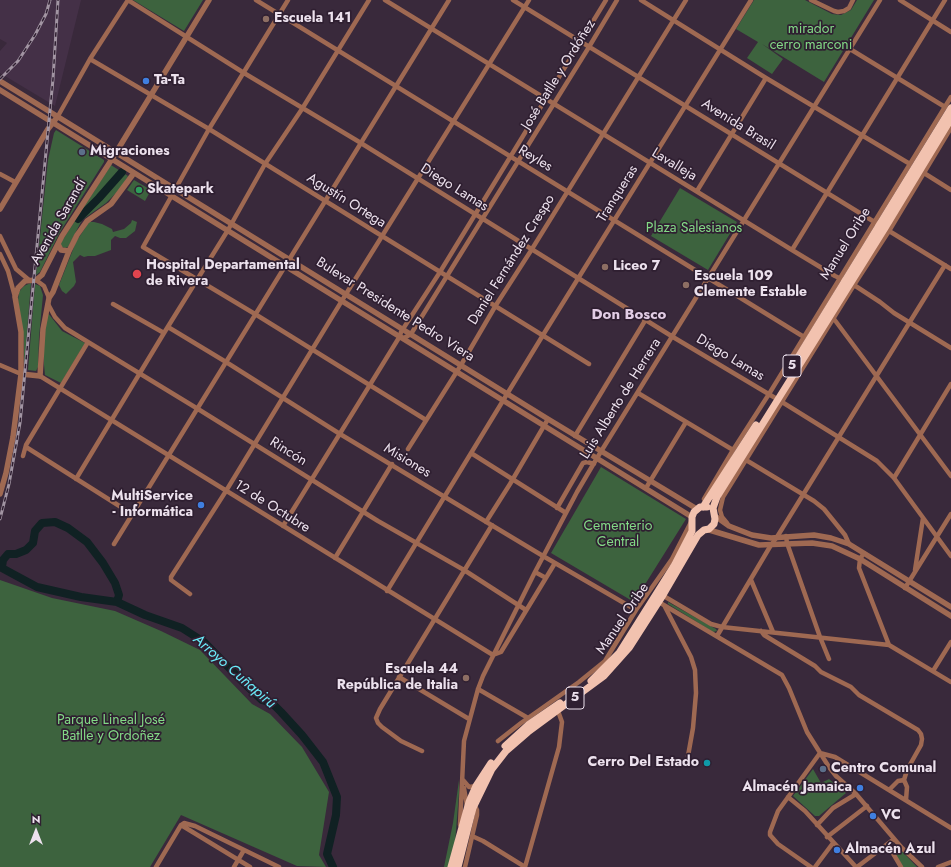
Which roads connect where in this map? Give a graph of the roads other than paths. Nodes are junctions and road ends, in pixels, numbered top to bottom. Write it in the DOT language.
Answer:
graph roads {
  1 [pos="128,0"];
  2 [pos="209,0"];
  3 [pos="256,0"];
  4 [pos="288,0"];
  5 [pos="369,0"];
  6 [pos="385,0"];
  7 [pos="448,0"];
  8 [pos="513,0"];
  9 [pos="529,0"];
  10 [pos="606,0"];
  11 [pos="617,0"];
  12 [pos="641,0"];
  13 [pos="686,0"];
  14 [pos="750,0"];
  15 [pos="811,0"];
  16 [pos="853,0"];
  17 [pos="880,0"];
  18 [pos="900,0"];
  19 [pos="945,0"];
  20 [pos="524,7"];
  21 [pos="279,14"];
  22 [pos="932,20"];
  23 [pos="673,21"];
  24 [pos="431,28"];
  25 [pos="951,32"];
  26 [pos="186,38"];
  27 [pos="581,42"];
  28 [pos="589,47"];
  29 [pos="720,49"];
  30 [pos="850,49"];
  31 [pos="338,51"];
  32 [pos="90,59"];
  33 [pos="489,64"];
  34 [pos="244,73"];
  35 [pos="638,77"];
  36 [pos="766,78"];
  37 [pos="896,78"];
  38 [pos="0,82"];
  39 [pos="396,86"];
  40 [pos="0,90"];
  41 [pos="151,95"];
  42 [pos="951,97"];
  43 [pos="545,99"];
  44 [pos="553,104"];
  45 [pos="685,105"];
  46 [pos="814,107"];
  47 [pos="948,107"];
  48 [pos="302,109"];
  49 [pos="58,116"];
  50 [pos="951,119"];
  51 [pos="452,121"];
  52 [pos="53,123"];
  53 [pos="951,128"];
  54 [pos="209,129"];
  55 [pos="731,134"];
  56 [pos="603,135"];
  57 [pos="862,135"];
  58 [pos="361,143"];
  59 [pos="116,152"];
  60 [pos="510,157"];
  61 [pos="112,159"];
  62 [pos="518,162"];
  63 [pos="650,163"];
  64 [pos="779,163"];
  65 [pos="266,164"];
  66 [pos="910,164"];
  67 [pos="134,173"];
  68 [pos="924,173"];
  69 [pos="0,174"];
  70 [pos="418,178"];
  71 [pos="15,182"];
  72 [pos="176,188"];
  73 [pos="951,190"];
  74 [pos="697,191"];
  75 [pos="568,192"];
  76 [pos="826,192"];
  77 [pos="173,196"];
  78 [pos="325,200"];
  79 [pos="0,209"];
  80 [pos="475,214"];
  81 [pos="483,219"];
  82 [pos="614,220"];
  83 [pos="744,221"];
  84 [pos="232,224"];
  85 [pos="882,226"];
  86 [pos="228,230"];
  87 [pos="0,236"];
  88 [pos="382,236"];
  89 [pos="58,244"];
  90 [pos="532,249"];
  91 [pos="792,250"];
  92 [pos="69,251"];
  93 [pos="0,254"];
  94 [pos="289,259"];
  95 [pos="285,265"];
  96 [pos="945,265"];
  97 [pos="15,267"];
  98 [pos="951,269"];
  99 [pos="8,271"];
  100 [pos="440,272"];
  101 [pos="447,276"];
  102 [pos="579,278"];
  103 [pos="709,278"];
  104 [pos="198,279"];
  105 [pos="29,280"];
  106 [pos="36,280"];
  107 [pos="847,282"];
  108 [pos="346,294"];
  109 [pos="15,296"];
  110 [pos="49,301"];
  111 [pos="342,301"];
  112 [pos="113,304"];
  113 [pos="496,305"];
  114 [pos="255,314"];
  115 [pos="646,319"];
  116 [pos="834,319"];
  117 [pos="910,323"];
  118 [pos="168,327"];
  119 [pos="403,329"];
  120 [pos="164,333"];
  121 [pos="411,334"];
  122 [pos="543,335"];
  123 [pos="400,336"];
  124 [pos="804,336"];
  125 [pos="673,337"];
  126 [pos="88,342"];
  127 [pos="951,348"];
  128 [pos="312,350"];
  129 [pos="226,362"];
  130 [pos="589,364"];
  131 [pos="0,365"];
  132 [pos="461,365"];
  133 [pos="457,372"];
  134 [pos="21,374"];
  135 [pos="139,374"];
  136 [pos="40,376"];
  137 [pos="877,376"];
  138 [pos="951,384"];
  139 [pos="369,386"];
  140 [pos="60,389"];
  141 [pos="508,393"];
  142 [pos="638,393"];
  143 [pos="282,397"];
  144 [pos="775,398"];
  145 [pos="504,400"];
  146 [pos="198,409"];
  147 [pos="548,419"];
  148 [pos="426,420"];
  149 [pos="111,421"];
  150 [pos="686,422"];
  151 [pos="545,426"];
  152 [pos="340,434"];
  153 [pos="920,435"];
  154 [pos="575,436"];
  155 [pos="838,437"];
  156 [pos="254,444"];
  157 [pos="26,447"];
  158 [pos="408,449"];
  159 [pos="733,450"];
  160 [pos="602,451"];
  161 [pos="471,453"];
  162 [pos="23,456"];
  163 [pos="169,456"];
  164 [pos="597,458"];
  165 [pos="746,460"];
  166 [pos="392,464"];
  167 [pos="594,464"];
  168 [pos="951,476"];
  169 [pos="894,478"];
  170 [pos="76,479"];
  171 [pos="312,479"];
  172 [pos="512,480"];
  173 [pos="650,480"];
  174 [pos="646,488"];
  175 [pos="226,491"];
  176 [pos="0,494"];
  177 [pos="803,494"];
  178 [pos="445,496"];
  179 [pos="685,502"];
  180 [pos="700,507"];
  181 [pos="557,508"];
  182 [pos="679,509"];
  183 [pos="363,512"];
  184 [pos="566,513"];
  185 [pos="132,514"];
  186 [pos="714,514"];
  187 [pos="951,514"];
  188 [pos="923,518"];
  189 [pos="692,520"];
  190 [pos="486,522"];
  191 [pos="492,525"];
  192 [pos="283,526"];
  193 [pos="729,526"];
  194 [pos="705,530"];
  195 [pos="786,536"];
  196 [pos="777,537"];
  197 [pos="937,537"];
  198 [pos="416,543"];
  199 [pos="787,543"];
  200 [pos="114,544"];
  201 [pos="849,544"];
  202 [pos="771,545"];
  203 [pos="864,553"];
  204 [pos="543,556"];
  205 [pos="951,556"];
  206 [pos="335,558"];
  207 [pos="860,560"];
  208 [pos="555,563"];
  209 [pos="464,570"];
  210 [pos="535,572"];
  211 [pos="915,572"];
  212 [pos="546,578"];
  213 [pos="750,580"];
  214 [pos="910,581"];
  215 [pos="905,588"];
  216 [pos="526,590"];
  217 [pos="387,591"];
  218 [pos="190,594"];
  219 [pos="536,595"];
  220 [pos="660,599"];
  221 [pos="518,606"];
  222 [pos="951,607"];
  223 [pos="526,610"];
  224 [pos="636,610"];
  225 [pos="951,616"];
  226 [pos="435,619"];
  227 [pos="722,627"];
  228 [pos="761,631"];
  229 [pos="773,632"];
  230 [pos="717,636"];
  231 [pos="820,637"];
  232 [pos="951,642"];
  233 [pos="889,645"];
  234 [pos="493,655"];
  235 [pos="829,659"];
  236 [pos="609,663"];
  237 [pos="598,667"];
  238 [pos="933,671"];
  239 [pos="399,677"];
  240 [pos="951,682"];
  241 [pos="478,689"];
  242 [pos="558,711"];
  243 [pos="528,718"];
  244 [pos="469,719"];
  245 [pos="498,741"];
  246 [pos="422,751"];
  247 [pos="820,753"];
  248 [pos="688,756"];
  249 [pos="463,780"];
  250 [pos="904,780"];
  251 [pos="476,786"];
  252 [pos="889,790"];
  253 [pos="856,794"];
  254 [pos="788,797"];
  255 [pos="906,800"];
  256 [pos="474,804"];
  257 [pos="867,806"];
  258 [pos="467,809"];
  259 [pos="469,821"];
  260 [pos="181,825"];
  261 [pos="817,825"];
  262 [pos="951,828"];
  263 [pos="460,833"];
  264 [pos="472,836"];
  265 [pos="827,837"];
  266 [pos="894,839"];
  267 [pos="833,843"];
  268 [pos="888,845"];
  269 [pos="244,850"];
  270 [pos="238,859"];
  271 [pos="951,862"];
  272 [pos="156,867"];
  273 [pos="234,867"];
  274 [pos="250,867"];
  275 [pos="279,867"];
  276 [pos="451,867"];
  277 [pos="458,867"];
  278 [pos="465,867"];
  279 [pos="525,867"];
  280 [pos="811,867"];
  281 [pos="816,867"];
  282 [pos="856,867"];
  283 [pos="901,867"];
  284 [pos="922,867"];
  285 [pos="938,867"];
  1 -- 26 [label="street, Diego Lamas"];
  1 -- 32 [label="street"];
  2 -- 26 [label="street, Avenida Sarandí"];
  3 -- 21 [label="street, Reyles"];
  4 -- 21 [label="street"];
  5 -- 31 [label="street"];
  6 -- 24 [label="street, Lavalleja"];
  7 -- 24 [label="street"];
  8 -- 20 [label="street, Avenida Brasil"];
  9 -- 20 [label="street"];
  10 -- 27 [label="street, José Batlle y Ordóñez"];
  11 -- 28 [label="street, José Batlle y Ordóñez"];
  12 -- 23 [label="street"];
  13 -- 23 [label="street, Daniel Fernández Crespo"];
  14 -- 29 [label="street, Tranqueras"];
  15 -- 16 [label="street"];
  17 -- 30 [label="street, Luis Alberto de Herrera"];
  18 -- 22 [label="street"];
  19 -- 22 [label="street"];
  20 -- 27 [label="street, Avenida Brasil"];
  20 -- 33 [label="street"];
  21 -- 31 [label="street, Reyles"];
  21 -- 34 [label="street"];
  22 -- 25 [label="street"];
  22 -- 37 [label="street"];
  23 -- 29 [label="street"];
  23 -- 35 [label="street, Daniel Fernández Crespo"];
  24 -- 33 [label="street, Lavalleja"];
  24 -- 39 [label="street"];
  26 -- 34 [label="street, Diego Lamas"];
  26 -- 41 [label="street, Avenida Sarandí"];
  27 -- 28 [label="street, Avenida Brasil"];
  27 -- 43 [label="street, José Batlle y Ordóñez"];
  28 -- 35 [label="street, Avenida Brasil"];
  28 -- 44 [label="street, José Batlle y Ordóñez"];
  29 -- 36 [label="street"];
  29 -- 45 [label="street, Tranqueras"];
  30 -- 37 [label="street"];
  30 -- 46 [label="street, Luis Alberto de Herrera"];
  31 -- 39 [label="street, Reyles"];
  31 -- 48 [label="street"];
  32 -- 41 [label="street, Agustín Ortega"];
  32 -- 49 [label="street"];
  33 -- 43 [label="street, Lavalleja"];
  33 -- 51 [label="street"];
  34 -- 48 [label="street, Diego Lamas"];
  34 -- 54 [label="street"];
  35 -- 45 [label="street, Avenida Brasil"];
  35 -- 56 [label="street, Daniel Fernández Crespo"];
  36 -- 46 [label="street"];
  36 -- 55 [label="street"];
  37 -- 47 [label="street"];
  37 -- 57 [label="street"];
  38 -- 49 [label="street, Bulevar Presidente Pedro Viera"];
  39 -- 51 [label="street, Reyles"];
  39 -- 58 [label="street"];
  40 -- 52 [label="street, Bulevar Presidente Pedro Viera"];
  41 -- 54 [label="street, Agustín Ortega"];
  41 -- 59 [label="street, Avenida Sarandí"];
  42 -- 47 [label="street, Manuel Oribe"];
  43 -- 44 [label="street, Lavalleja"];
  43 -- 60 [label="street, José Batlle y Ordóñez"];
  44 -- 56 [label="street, Lavalleja"];
  44 -- 62 [label="street, José Batlle y Ordóñez"];
  45 -- 55 [label="street, Avenida Brasil"];
  45 -- 63 [label="street, Tranqueras"];
  46 -- 57 [label="street"];
  46 -- 64 [label="street, Luis Alberto de Herrera"];
  47 -- 66 [label="street, Manuel Oribe"];
  47 -- 85 [label="highway, Manuel Oribe / 5"];
  48 -- 58 [label="street, Diego Lamas"];
  48 -- 65 [label="street"];
  49 -- 52 [label="street"];
  49 -- 59 [label="street, Bulevar Presidente Pedro Viera"];
  50 -- 85 [label="highway, Manuel Oribe / 5"];
  51 -- 60 [label="street, Reyles"];
  51 -- 70 [label="street"];
  52 -- 61 [label="street, Bulevar Presidente Pedro Viera"];
  52 -- 71 [label="street"];
  53 -- 68 [label="street"];
  54 -- 65 [label="street, Agustín Ortega"];
  54 -- 72 [label="street"];
  55 -- 64 [label="street, Avenida Brasil"];
  55 -- 74 [label="street"];
  56 -- 63 [label="street, Lavalleja"];
  56 -- 75 [label="street, Daniel Fernández Crespo"];
  57 -- 66 [label="street"];
  57 -- 76 [label="street"];
  58 -- 70 [label="street, Diego Lamas"];
  58 -- 78 [label="street"];
  59 -- 61 [label="street, Avenida Sarandí"];
  59 -- 72 [label="street, Bulevar Presidente Pedro Viera"];
  60 -- 62 [label="street, Reyles"];
  60 -- 80 [label="street, José Batlle y Ordóñez"];
  61 -- 67 [label="street, Bulevar Presidente Pedro Viera"];
  61 -- 89 [label="street, Avenida Sarandí"];
  62 -- 75 [label="street, Reyles"];
  62 -- 81 [label="street, José Batlle y Ordóñez"];
  63 -- 74 [label="street, Lavalleja"];
  63 -- 82 [label="street, Tranqueras"];
  64 -- 76 [label="street, Avenida Brasil"];
  64 -- 83 [label="street, Luis Alberto de Herrera"];
  65 -- 78 [label="street, Agustín Ortega"];
  65 -- 84 [label="street"];
  66 -- 85 [label="street, Manuel Oribe"];
  67 -- 77 [label="street, Bulevar Presidente Pedro Viera"];
  67 -- 92 [label="street"];
  68 -- 73 [label="street"];
  68 -- 85 [label="street"];
  69 -- 71 [label="street"];
  70 -- 80 [label="street, Diego Lamas"];
  70 -- 88 [label="street"];
  71 -- 79 [label="street"];
  72 -- 77 [label="street"];
  72 -- 84 [label="street, Bulevar Presidente Pedro Viera"];
  74 -- 83 [label="street, Lavalleja"];
  75 -- 82 [label="street, Reyles"];
  75 -- 90 [label="street, Daniel Fernández Crespo"];
  76 -- 85 [label="street, Avenida Brasil"];
  76 -- 91 [label="street"];
  77 -- 86 [label="street, Bulevar Presidente Pedro Viera"];
  77 -- 104 [label="street"];
  78 -- 88 [label="street, Agustín Ortega"];
  78 -- 94 [label="street"];
  80 -- 81 [label="street, Diego Lamas"];
  80 -- 100 [label="street, José Batlle y Ordóñez"];
  81 -- 90 [label="street, Diego Lamas"];
  81 -- 101 [label="street, José Batlle y Ordóñez"];
  82 -- 102 [label="street, Tranqueras"];
  82 -- 103 [label="street, Reyles"];
  83 -- 91 [label="street, Lavalleja"];
  83 -- 103 [label="street, Luis Alberto de Herrera"];
  84 -- 86 [label="street"];
  84 -- 94 [label="street, Bulevar Presidente Pedro Viera"];
  85 -- 96 [label="street, Avenida Brasil"];
  85 -- 107 [label="street"];
  85 -- 107 [label="street, Manuel Oribe"];
  85 -- 107 [label="highway, Manuel Oribe / 5"];
  86 -- 95 [label="street, Bulevar Presidente Pedro Viera"];
  86 -- 104 [label="street"];
  87 -- 97 [label="street"];
  88 -- 100 [label="street, Agustín Ortega"];
  88 -- 108 [label="street"];
  89 -- 92 [label="street"];
  89 -- 106 [label="street, Avenida Sarandí"];
  90 -- 102 [label="street, Diego Lamas"];
  90 -- 113 [label="street, Daniel Fernández Crespo"];
  91 -- 107 [label="street, Lavalleja"];
  92 -- 110 [label="street"];
  93 -- 99 [label="street"];
  94 -- 95 [label="street"];
  94 -- 108 [label="street, Bulevar Presidente Pedro Viera"];
  95 -- 111 [label="street, Bulevar Presidente Pedro Viera"];
  95 -- 114 [label="street"];
  96 -- 98 [label="street, Avenida Brasil"];
  96 -- 117 [label="street"];
  97 -- 99 [label="street"];
  97 -- 105 [label="street"];
  99 -- 109 [label="street"];
  100 -- 101 [label="street, Agustín Ortega"];
  100 -- 119 [label="street, José Batlle y Ordóñez"];
  101 -- 113 [label="street, Agustín Ortega"];
  101 -- 121 [label="street, José Batlle y Ordóñez"];
  102 -- 115 [label="street, Diego Lamas"];
  102 -- 122 [label="street, Tranqueras"];
  103 -- 124 [label="street, Reyles"];
  103 -- 125 [label="street, Luis Alberto de Herrera"];
  104 -- 114 [label="street"];
  104 -- 118 [label="street"];
  105 -- 106 [label="street, Avenida Sarandí"];
  105 -- 109 [label="street, Avenida Sarandí"];
  106 -- 110 [label="street, Rincón"];
  107 -- 116 [label="street"];
  107 -- 117 [label="street, Lavalleja"];
  107 -- 124 [label="street, Manuel Oribe"];
  107 -- 144 [label="highway, Manuel Oribe / 5"];
  108 -- 111 [label="street"];
  108 -- 119 [label="street, Bulevar Presidente Pedro Viera"];
  109 -- 134 [label="street"];
  110 -- 126 [label="street, Rincón"];
  110 -- 136 [label="street"];
  111 -- 123 [label="street, Bulevar Presidente Pedro Viera"];
  111 -- 128 [label="street"];
  112 -- 120 [label="street"];
  113 -- 122 [label="street, Agustín Ortega"];
  113 -- 132 [label="street, Daniel Fernández Crespo"];
  114 -- 128 [label="street"];
  114 -- 129 [label="street"];
  115 -- 125 [label="street, Diego Lamas"];
  115 -- 154 [label="street"];
  116 -- 137 [label="street"];
  116 -- 144 [label="street"];
  117 -- 127 [label="street, Lavalleja"];
  117 -- 137 [label="street"];
  118 -- 120 [label="street"];
  118 -- 129 [label="street, Misiones"];
  119 -- 121 [label="street, Bulevar Presidente Pedro Viera"];
  119 -- 123 [label="street, José Batlle y Ordóñez"];
  120 -- 135 [label="street"];
  121 -- 123 [label="street"];
  121 -- 132 [label="street, Bulevar Presidente Pedro Viera"];
  122 -- 130 [label="street, Agustín Ortega"];
  122 -- 141 [label="street, Tranqueras"];
  123 -- 133 [label="street, Bulevar Presidente Pedro Viera"];
  123 -- 139 [label="street, José Batlle y Ordóñez"];
  124 -- 144 [label="street, Manuel Oribe"];
  125 -- 142 [label="street, Luis Alberto de Herrera"];
  125 -- 144 [label="street, Diego Lamas"];
  126 -- 135 [label="street, Rincón"];
  126 -- 140 [label="street"];
  128 -- 139 [label="street"];
  128 -- 143 [label="street"];
  129 -- 143 [label="street, Misiones"];
  129 -- 146 [label="street"];
  131 -- 134 [label="street"];
  132 -- 133 [label="street, Daniel Fernández Crespo"];
  132 -- 141 [label="street, Bulevar Presidente Pedro Viera"];
  133 -- 145 [label="street, Bulevar Presidente Pedro Viera"];
  133 -- 148 [label="street, Daniel Fernández Crespo"];
  134 -- 136 [label="street"];
  134 -- 176 [label="street"];
  135 -- 146 [label="street, Rincón"];
  135 -- 149 [label="street"];
  136 -- 140 [label="street, 12 de Octubre"];
  137 -- 153 [label="street"];
  137 -- 155 [label="street"];
  138 -- 153 [label="street"];
  139 -- 148 [label="street"];
  139 -- 152 [label="street, José Batlle y Ordóñez"];
  140 -- 149 [label="street, 12 de Octubre"];
  140 -- 157 [label="street"];
  141 -- 145 [label="street, Tranqueras"];
  141 -- 147 [label="street, Bulevar Presidente Pedro Viera"];
  142 -- 150 [label="street"];
  142 -- 160 [label="street, Luis Alberto de Herrera"];
  143 -- 152 [label="street, Misiones"];
  143 -- 156 [label="street"];
  144 -- 155 [label="street, Diego Lamas"];
  144 -- 159 [label="street, Manuel Oribe"];
  144 -- 165 [label="street"];
  144 -- 180 [label="highway, Manuel Oribe / 5"];
  144 -- 186 [label="highway, Manuel Oribe / 5"];
  145 -- 151 [label="street, Bulevar Presidente Pedro Viera"];
  145 -- 161 [label="street, Tranqueras"];
  146 -- 156 [label="street, Rincón"];
  146 -- 163 [label="street"];
  147 -- 151 [label="street"];
  147 -- 154 [label="street, Bulevar Presidente Pedro Viera"];
  148 -- 158 [label="street, Daniel Fernández Crespo"];
  149 -- 163 [label="street, 12 de Octubre"];
  149 -- 170 [label="street"];
  150 -- 159 [label="street"];
  150 -- 173 [label="street"];
  151 -- 164 [label="street, Bulevar Presidente Pedro Viera"];
  151 -- 172 [label="street"];
  152 -- 166 [label="street, Misiones"];
  152 -- 171 [label="street, José Batlle y Ordóñez"];
  153 -- 168 [label="street"];
  153 -- 169 [label="street"];
  154 -- 160 [label="street, Bulevar Presidente Pedro Viera"];
  155 -- 169 [label="street, Diego Lamas"];
  155 -- 177 [label="street"];
  156 -- 171 [label="street, Rincón"];
  156 -- 175 [label="street"];
  157 -- 162 [label="street"];
  157 -- 170 [label="street"];
  159 -- 180 [label="street, Manuel Oribe"];
  160 -- 164 [label="street, Luis Alberto de Herrera"];
  160 -- 173 [label="street, Bulevar Presidente Pedro Viera"];
  161 -- 172 [label="street"];
  161 -- 178 [label="street, Tranqueras"];
  163 -- 175 [label="street, 12 de Octubre"];
  163 -- 185 [label="street"];
  164 -- 167 [label="street, Luis Alberto de Herrera"];
  164 -- 174 [label="street, Bulevar Presidente Pedro Viera"];
  165 -- 177 [label="street"];
  165 -- 193 [label="street"];
  166 -- 178 [label="street, Misiones"];
  166 -- 183 [label="street"];
  167 -- 181 [label="street"];
  167 -- 184 [label="street, Luis Alberto de Herrera"];
  169 -- 188 [label="street, Diego Lamas"];
  170 -- 185 [label="street"];
  171 -- 183 [label="street, Rincón"];
  171 -- 192 [label="street, José Batlle y Ordóñez"];
  172 -- 181 [label="street"];
  172 -- 190 [label="street"];
  173 -- 174 [label="street"];
  173 -- 179 [label="street, Bulevar Presidente Pedro Viera"];
  174 -- 182 [label="street, Bulevar Presidente Pedro Viera"];
  175 -- 192 [label="street, 12 de Octubre"];
  175 -- 218 [label="street"];
  177 -- 196 [label="street"];
  177 -- 201 [label="street"];
  178 -- 190 [label="street, Misiones"];
  178 -- 198 [label="street, Tranqueras"];
  179 -- 180 [label="street, Bulevar Presidente Pedro Viera"];
  179 -- 182 [label="street"];
  180 -- 186 [label="highway"];
  180 -- 189 [label="highway, Manuel Oribe"];
  181 -- 184 [label="street"];
  182 -- 189 [label="street, Bulevar Presidente Pedro Viera"];
  183 -- 198 [label="street, Rincón"];
  183 -- 206 [label="street"];
  184 -- 204 [label="street, Luis Alberto de Herrera"];
  185 -- 200 [label="street"];
  186 -- 193 [label="street"];
  186 -- 194 [label="highway, Manuel Oribe"];
  187 -- 197 [label="street"];
  188 -- 197 [label="street, Diego Lamas"];
  188 -- 211 [label="street"];
  189 -- 194 [label="highway"];
  189 -- 220 [label="highway, Manuel Oribe / 5"];
  189 -- 224 [label="street, Manuel Oribe"];
  190 -- 191 [label="street, Misiones"];
  191 -- 204 [label="street, Misiones"];
  191 -- 209 [label="street"];
  192 -- 206 [label="street, 12 de Octubre"];
  193 -- 196 [label="street"];
  194 -- 202 [label="street"];
  194 -- 220 [label="highway, Manuel Oribe / 5"];
  195 -- 196 [label="street"];
  195 -- 199 [label="street"];
  195 -- 201 [label="street"];
  196 -- 202 [label="street"];
  197 -- 205 [label="street, Diego Lamas"];
  197 -- 211 [label="street"];
  198 -- 209 [label="street, Rincón"];
  198 -- 217 [label="street, Tranqueras"];
  199 -- 202 [label="street"];
  199 -- 207 [label="street"];
  199 -- 231 [label="street"];
  201 -- 203 [label="street"];
  202 -- 213 [label="street"];
  203 -- 207 [label="street"];
  203 -- 214 [label="street"];
  204 -- 208 [label="street, Misiones"];
  204 -- 210 [label="street, Luis Alberto de Herrera"];
  206 -- 217 [label="street, 12 de Octubre"];
  207 -- 215 [label="street"];
  207 -- 233 [label="street"];
  208 -- 212 [label="street"];
  208 -- 224 [label="street, Misiones"];
  209 -- 221 [label="street, Rincón"];
  209 -- 226 [label="street"];
  210 -- 212 [label="street"];
  210 -- 216 [label="street, Luis Alberto de Herrera"];
  211 -- 214 [label="street"];
  212 -- 219 [label="street"];
  213 -- 227 [label="street"];
  213 -- 229 [label="street"];
  214 -- 215 [label="street"];
  214 -- 222 [label="street"];
  215 -- 225 [label="street"];
  216 -- 219 [label="street"];
  216 -- 221 [label="street, Luis Alberto de Herrera"];
  217 -- 226 [label="street, 12 de Octubre"];
  219 -- 223 [label="street"];
  220 -- 227 [label="street"];
  220 -- 230 [label="street"];
  220 -- 236 [label="highway, Manuel Oribe / 5"];
  220 -- 242 [label="highway, Manuel Oribe / 5"];
  220 -- 248 [label="street"];
  221 -- 223 [label="street, Rincón"];
  221 -- 234 [label="street, Luis Alberto de Herrera"];
  223 -- 234 [label="street"];
  224 -- 237 [label="street, Manuel Oribe"];
  226 -- 234 [label="street, 12 de Octubre"];
  226 -- 239 [label="street"];
  227 -- 228 [label="street"];
  227 -- 230 [label="street"];
  228 -- 229 [label="street"];
  228 -- 250 [label="street"];
  229 -- 231 [label="street"];
  230 -- 247 [label="street"];
  231 -- 233 [label="street"];
  231 -- 235 [label="street"];
  232 -- 238 [label="street"];
  233 -- 238 [label="street"];
  234 -- 241 [label="street, Luis Alberto de Herrera"];
  236 -- 237 [label="street"];
  236 -- 251 [label="highway, Manuel Oribe / 5"];
  237 -- 243 [label="street, Manuel Oribe"];
  238 -- 240 [label="street"];
  239 -- 244 [label="street"];
  239 -- 246 [label="street"];
  241 -- 243 [label="street"];
  241 -- 244 [label="street, Luis Alberto de Herrera"];
  242 -- 256 [label="highway, Manuel Oribe / 5"];
  242 -- 279 [label="street"];
  243 -- 245 [label="street, Manuel Oribe"];
  244 -- 249 [label="street, Luis Alberto de Herrera"];
  247 -- 252 [label="street"];
  247 -- 253 [label="street"];
  247 -- 254 [label="street"];
  249 -- 251 [label="street"];
  249 -- 258 [label="street"];
  249 -- 263 [label="street, Luis Alberto de Herrera"];
  250 -- 252 [label="street"];
  250 -- 255 [label="street"];
  251 -- 258 [label="highway, Manuel Oribe / 5"];
  252 -- 255 [label="street"];
  253 -- 257 [label="street"];
  253 -- 261 [label="street"];
  254 -- 261 [label="street"];
  254 -- 280 [label="street"];
  255 -- 262 [label="street"];
  256 -- 259 [label="highway, Manuel Oribe / 5"];
  256 -- 264 [label="street"];
  257 -- 265 [label="street"];
  257 -- 266 [label="street"];
  258 -- 259 [label="street"];
  258 -- 263 [label="highway, Manuel Oribe / 5"];
  259 -- 277 [label="highway, Manuel Oribe / 5"];
  260 -- 269 [label="street"];
  260 -- 270 [label="street"];
  260 -- 272 [label="street"];
  261 -- 265 [label="street"];
  263 -- 276 [label="highway, Manuel Oribe / 5"];
  264 -- 278 [label="street"];
  264 -- 279 [label="street"];
  265 -- 267 [label="street"];
  266 -- 268 [label="street"];
  266 -- 284 [label="street"];
  267 -- 281 [label="street"];
  267 -- 282 [label="street"];
  268 -- 282 [label="street"];
  268 -- 283 [label="street"];
  269 -- 270 [label="street"];
  269 -- 275 [label="street"];
  270 -- 273 [label="street"];
  270 -- 274 [label="street"];
  271 -- 285 [label="street"];
}
